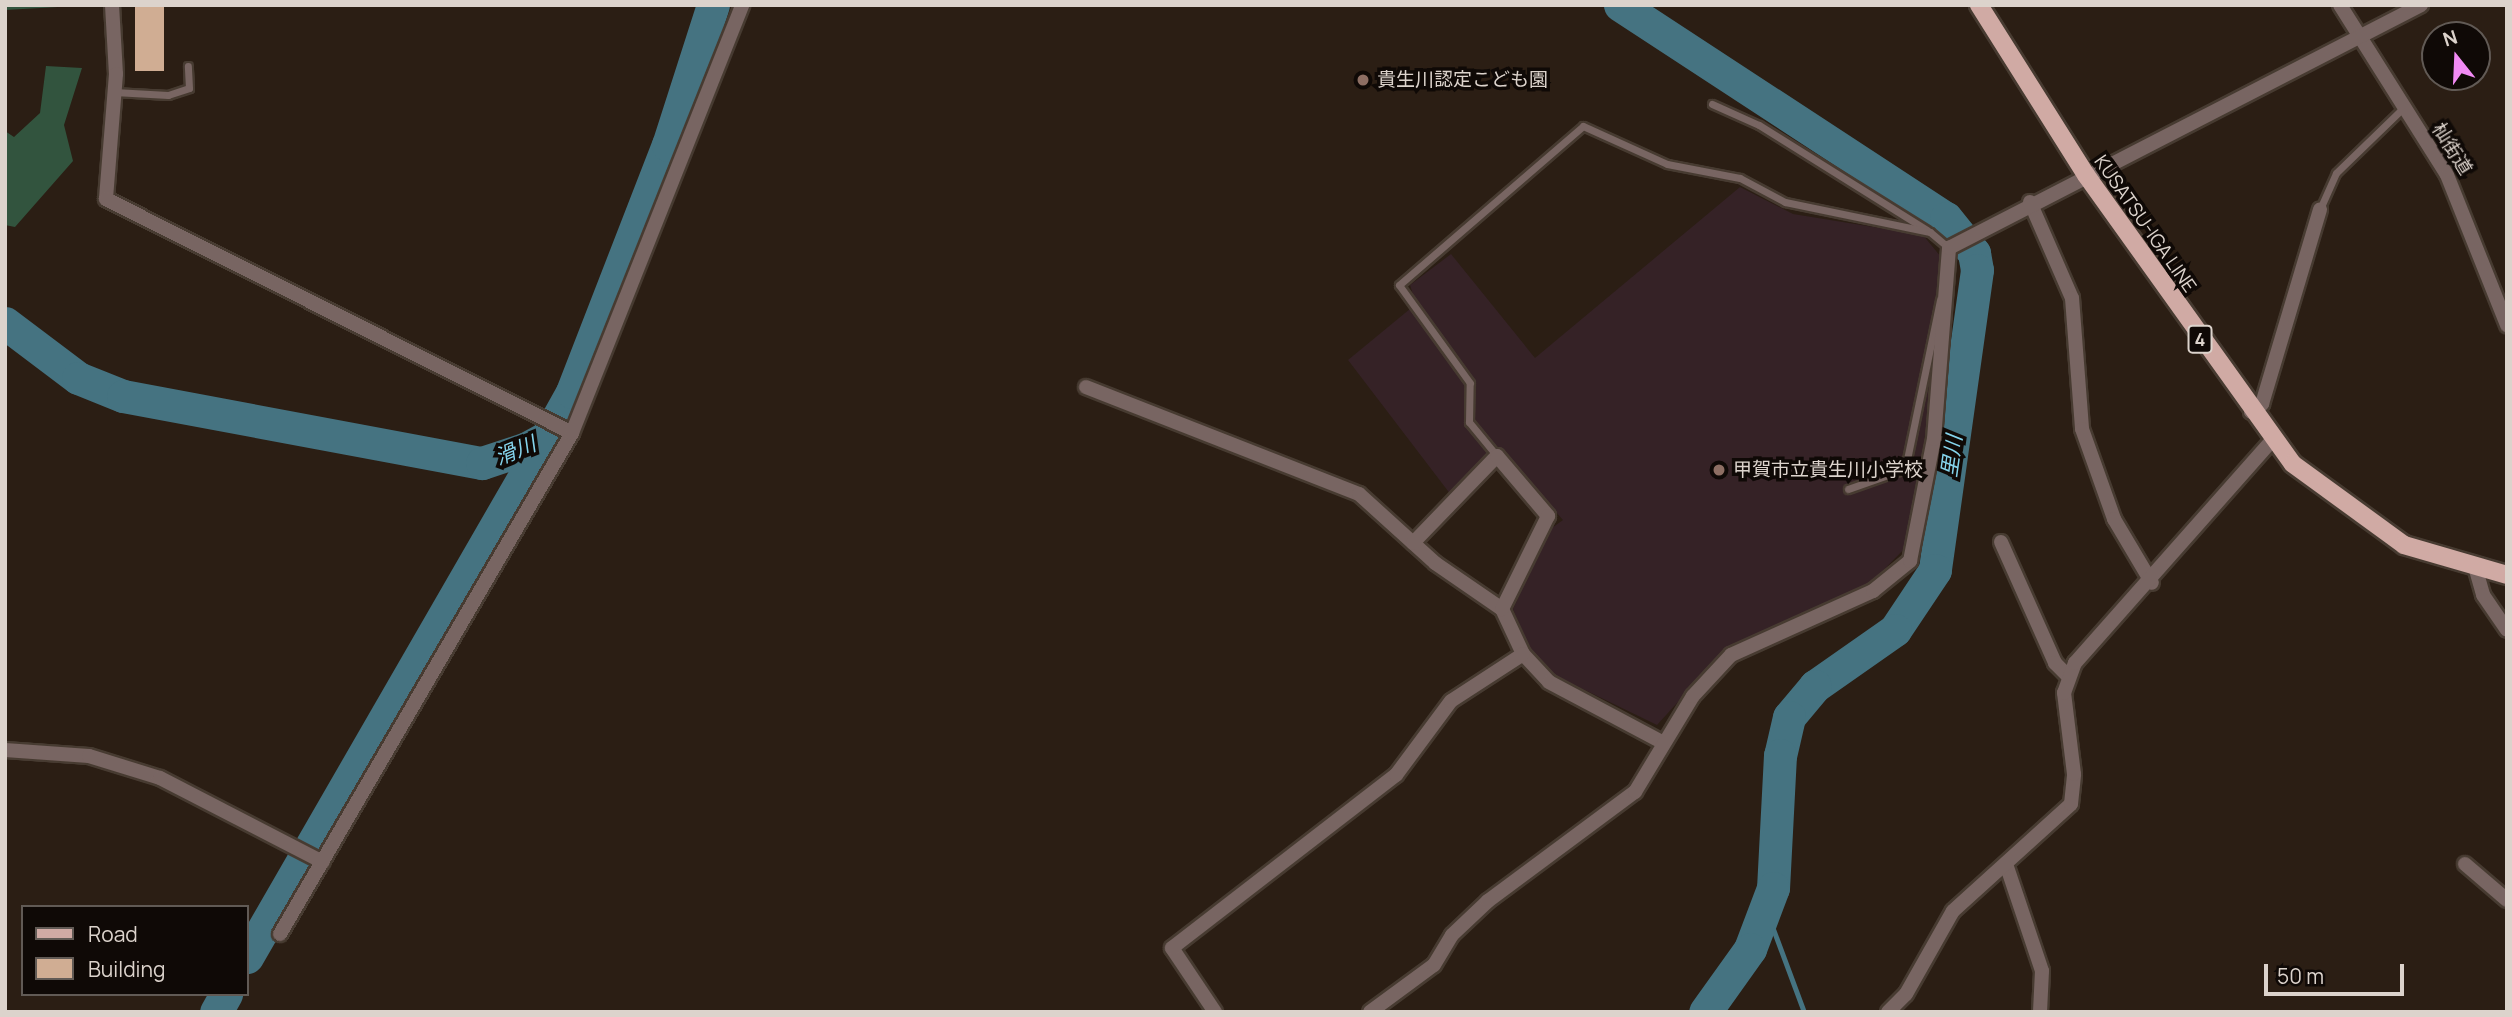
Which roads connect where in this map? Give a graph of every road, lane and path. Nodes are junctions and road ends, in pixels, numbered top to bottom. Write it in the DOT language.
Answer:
graph roads {
  1 [pos="112,5"];
  2 [pos="742,5"];
  3 [pos="1979,5"];
  4 [pos="2340,5"];
  5 [pos="2421,5"];
  6 [pos="2357,33"];
  7 [pos="188,66"];
  8 [pos="113,92"];
  9 [pos="1712,104"];
  10 [pos="2403,108"];
  11 [pos="2085,175"];
  12 [pos="2030,202"];
  13 [pos="2319,209"];
  14 [pos="1930,232"];
  15 [pos="1951,246"];
  16 [pos="1950,273"];
  17 [pos="2507,325"];
  18 [pos="1086,387"];
  19 [pos="2251,412"];
  20 [pos="566,429"];
  21 [pos="2272,440"];
  22 [pos="1497,456"];
  23 [pos="1848,489"];
  24 [pos="2001,542"];
  25 [pos="1413,543"];
  26 [pos="2476,570"];
  27 [pos="2507,575"];
  28 [pos="2152,583"];
  29 [pos="1502,609"];
  30 [pos="2507,630"];
  31 [pos="1523,654"];
  32 [pos="2068,676"];
  33 [pos="1662,742"];
  34 [pos="5,750"];
  35 [pos="323,862"];
  36 [pos="2006,864"];
  37 [pos="2465,864"];
  38 [pos="2507,900"];
  39 [pos="280,934"];
  40 [pos="1215,1012"];
  41 [pos="1370,1012"];
  42 [pos="1888,1012"];
  43 [pos="2040,1012"];
  1 -- 8 [label="street"];
  2 -- 20 [label="street"];
  3 -- 11 [label="main road, KUSATSU-IGA LINE / 4"];
  4 -- 6 [label="street, 杣街道"];
  5 -- 6 [label="street"];
  6 -- 10 [label="street, 杣街道"];
  6 -- 11 [label="street"];
  7 -- 8 [label="lane"];
  8 -- 20 [label="street"];
  9 -- 14 [label="lane"];
  10 -- 13 [label="lane"];
  10 -- 17 [label="street, 杣街道"];
  11 -- 12 [label="street"];
  11 -- 19 [label="main road, KUSATSU-IGA LINE / 4"];
  12 -- 15 [label="street"];
  12 -- 28 [label="street"];
  13 -- 19 [label="street"];
  14 -- 15 [label="lane"];
  14 -- 22 [label="lane"];
  15 -- 16 [label="street"];
  16 -- 23 [label="lane"];
  16 -- 33 [label="street"];
  18 -- 25 [label="street"];
  19 -- 21 [label="main road, KUSATSU-IGA LINE / 4"];
  20 -- 35 [label="street"];
  21 -- 26 [label="main road, KUSATSU-IGA LINE / 4"];
  21 -- 28 [label="street"];
  22 -- 25 [label="street"];
  22 -- 29 [label="street"];
  24 -- 32 [label="street"];
  25 -- 29 [label="street"];
  26 -- 27 [label="main road, KUSATSU-IGA LINE / 4"];
  26 -- 30 [label="street"];
  28 -- 32 [label="street"];
  29 -- 31 [label="street"];
  31 -- 33 [label="street"];
  31 -- 40 [label="street"];
  32 -- 36 [label="street"];
  33 -- 41 [label="street"];
  34 -- 35 [label="street"];
  35 -- 39 [label="street"];
  36 -- 42 [label="street"];
  36 -- 43 [label="street"];
  37 -- 38 [label="street"];
}
